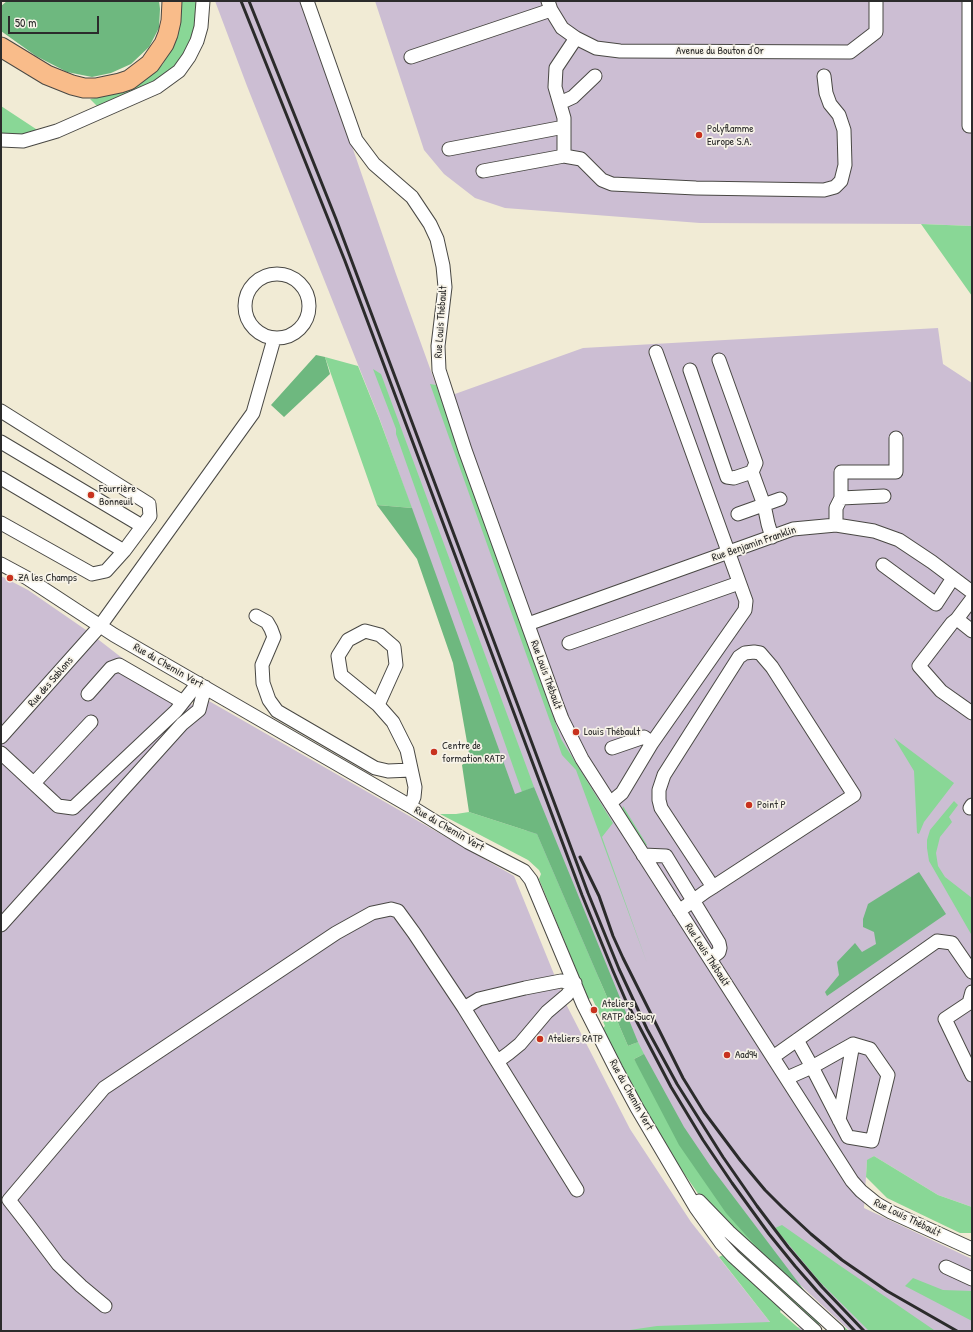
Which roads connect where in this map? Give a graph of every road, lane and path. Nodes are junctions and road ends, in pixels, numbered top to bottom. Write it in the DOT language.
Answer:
graph roads {
  1 [pos="172,1"];
  2 [pos="203,1"];
  3 [pos="307,1"];
  4 [pos="876,1"];
  5 [pos="969,1"];
  6 [pos="550,6"];
  7 [pos="576,38"];
  8 [pos="1,47"];
  9 [pos="412,57"];
  10 [pos="595,76"];
  11 [pos="824,76"];
  12 [pos="560,103"];
  13 [pos="972,126"];
  14 [pos="564,127"];
  15 [pos="1,140"];
  16 [pos="450,149"];
  17 [pos="564,156"];
  18 [pos="483,171"];
  19 [pos="274,339"];
  20 [pos="656,352"];
  21 [pos="719,360"];
  22 [pos="690,370"];
  23 [pos="1,411"];
  24 [pos="896,438"];
  25 [pos="1,442"];
  26 [pos="752,472"];
  27 [pos="1,478"];
  28 [pos="884,496"];
  29 [pos="841,498"];
  30 [pos="780,499"];
  31 [pos="764,505"];
  32 [pos="738,514"];
  33 [pos="1,522"];
  34 [pos="836,525"];
  35 [pos="142,526"];
  36 [pos="772,537"];
  37 [pos="124,551"];
  38 [pos="728,553"];
  39 [pos="1,564"];
  40 [pos="883,565"];
  41 [pos="953,578"];
  42 [pos="739,583"];
  43 [pos="972,592"];
  44 [pos="972,600"];
  45 [pos="256,616"];
  46 [pos="957,619"];
  47 [pos="528,624"];
  48 [pos="100,626"];
  49 [pos="972,631"];
  50 [pos="569,644"];
  51 [pos="202,685"];
  52 [pos="88,694"];
  53 [pos="183,702"];
  54 [pos="378,705"];
  55 [pos="972,713"];
  56 [pos="91,722"];
  57 [pos="1,737"];
  58 [pos="652,742"];
  59 [pos="612,748"];
  60 [pos="1,753"];
  61 [pos="411,770"];
  62 [pos="34,783"];
  63 [pos="610,803"];
  64 [pos="410,806"];
  65 [pos="643,855"];
  66 [pos="713,887"];
  67 [pos="693,901"];
  68 [pos="679,911"];
  69 [pos="1,925"];
  70 [pos="710,959"];
  71 [pos="972,972"];
  72 [pos="575,984"];
  73 [pos="971,1001"];
  74 [pos="464,1008"];
  75 [pos="797,1040"];
  76 [pos="853,1044"];
  77 [pos="773,1057"];
  78 [pos="498,1061"];
  79 [pos="812,1067"];
  80 [pos="972,1075"];
  81 [pos="786,1078"];
  82 [pos="840,1120"];
  83 [pos="664,1154"];
  84 [pos="577,1190"];
  85 [pos="5,1204"];
  86 [pos="972,1249"];
  87 [pos="946,1267"];
  88 [pos="972,1279"];
  89 [pos="105,1306"];
  90 [pos="815,1331"];
  91 [pos="838,1331"];
  1 -- 8 [label="highway"];
  2 -- 15 [label="street"];
  3 -- 47 [label="street, Rue Louis Thébault"];
  4 -- 7 [label="street, Avenue du Bouton d'Or"];
  5 -- 13 [label="street"];
  6 -- 7 [label="street, Avenue du Bouton d'Or"];
  6 -- 9 [label="street"];
  7 -- 12 [label="street"];
  10 -- 12 [label="street"];
  11 -- 17 [label="street"];
  12 -- 14 [label="street"];
  14 -- 16 [label="street"];
  14 -- 17 [label="street"];
  17 -- 18 [label="street"];
  19 -- 19 [label="street"];
  19 -- 48 [label="street, Rue des Sablons"];
  20 -- 38 [label="street"];
  21 -- 26 [label="street"];
  22 -- 26 [label="street"];
  23 -- 35 [label="street"];
  24 -- 29 [label="street"];
  25 -- 35 [label="street"];
  26 -- 31 [label="street"];
  27 -- 37 [label="street"];
  28 -- 29 [label="street"];
  29 -- 34 [label="street"];
  30 -- 31 [label="street"];
  31 -- 32 [label="street"];
  31 -- 36 [label="street"];
  33 -- 37 [label="street"];
  34 -- 36 [label="street, Rue Benjamin Franklin"];
  34 -- 41 [label="street, Rue Benjamin Franklin"];
  35 -- 37 [label="street"];
  36 -- 38 [label="street, Rue Benjamin Franklin"];
  38 -- 42 [label="street"];
  38 -- 47 [label="street, Rue Benjamin Franklin"];
  39 -- 48 [label="street, Rue du Chemin Vert"];
  40 -- 41 [label="street"];
  41 -- 43 [label="street, Rue Benjamin Franklin"];
  42 -- 50 [label="street"];
  42 -- 58 [label="street"];
  44 -- 46 [label="street"];
  45 -- 61 [label="street"];
  46 -- 49 [label="street"];
  46 -- 55 [label="street"];
  47 -- 63 [label="street, Rue Louis Thébault"];
  48 -- 51 [label="street, Rue du Chemin Vert"];
  48 -- 57 [label="street, Rue des Sablons"];
  51 -- 53 [label="street"];
  51 -- 64 [label="street, Rue du Chemin Vert"];
  51 -- 69 [label="street"];
  52 -- 53 [label="street"];
  53 -- 62 [label="street"];
  54 -- 54 [label="street"];
  54 -- 61 [label="street"];
  56 -- 62 [label="street"];
  58 -- 59 [label="street"];
  58 -- 63 [label="street"];
  60 -- 62 [label="street"];
  61 -- 64 [label="street"];
  63 -- 65 [label="street, Rue Louis Thébault"];
  64 -- 72 [label="street, Rue du Chemin Vert"];
  65 -- 67 [label="street"];
  65 -- 68 [label="street, Rue Louis Thébault"];
  66 -- 66 [label="street"];
  66 -- 67 [label="street"];
  67 -- 68 [label="street"];
  67 -- 70 [label="street"];
  68 -- 70 [label="street, Rue Louis Thébault"];
  70 -- 77 [label="street, Rue Louis Thébault"];
  71 -- 75 [label="street"];
  72 -- 74 [label="street"];
  72 -- 78 [label="street"];
  72 -- 83 [label="street, Rue du Chemin Vert"];
  73 -- 80 [label="street"];
  74 -- 78 [label="street"];
  74 -- 85 [label="street"];
  75 -- 77 [label="street"];
  75 -- 79 [label="street"];
  76 -- 79 [label="street"];
  76 -- 82 [label="street"];
  76 -- 82 [label="street"];
  77 -- 81 [label="street, Rue Louis Thébault"];
  78 -- 84 [label="street"];
  79 -- 81 [label="street"];
  79 -- 82 [label="street"];
  81 -- 86 [label="street, Rue Louis Thébault"];
  83 -- 90 [label="street, Rue du Chemin Vert"];
  83 -- 91 [label="street, Rue du Chemin Vert"];
  85 -- 89 [label="street"];
  87 -- 88 [label="street"];
}
